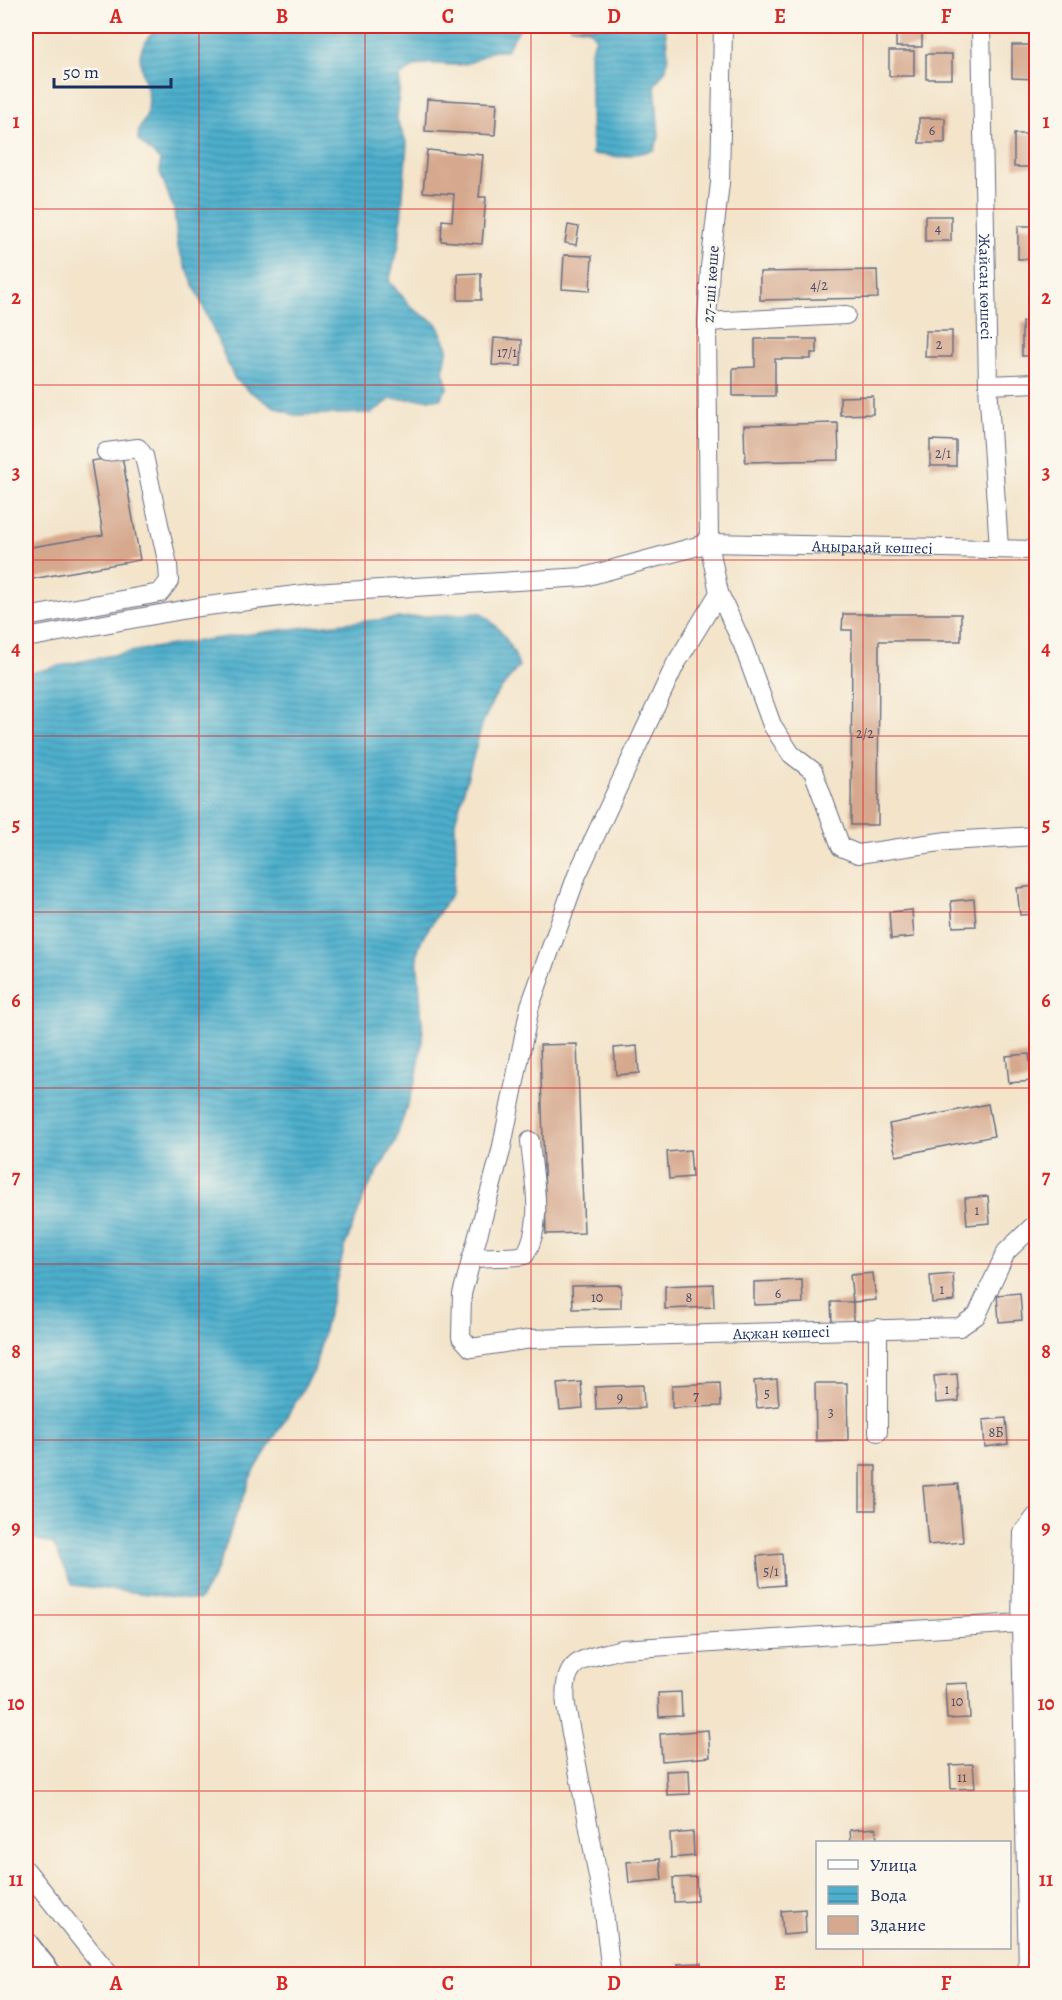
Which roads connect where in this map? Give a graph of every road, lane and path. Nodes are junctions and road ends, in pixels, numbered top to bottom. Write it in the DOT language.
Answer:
graph roads {
  1 [pos="723,26"];
  2 [pos="981,26"];
  3 [pos="846,315"];
  4 [pos="707,322"];
  5 [pos="1036,382"];
  6 [pos="988,385"];
  7 [pos="106,452"];
  8 [pos="709,543"];
  9 [pos="999,548"];
  10 [pos="1036,550"];
  11 [pos="719,593"];
  12 [pos="26,617"];
  13 [pos="26,638"];
  14 [pos="1036,836"];
  15 [pos="530,1142"];
  16 [pos="1036,1226"];
  17 [pos="471,1258"];
  18 [pos="878,1328"];
  19 [pos="878,1432"];
  20 [pos="1036,1516"];
  21 [pos="1021,1623"];
  22 [pos="26,1870"];
  23 [pos="26,1943"];
  24 [pos="50,1974"];
  25 [pos="110,1974"];
  26 [pos="611,1974"];
  27 [pos="1028,1974"];
  1 -- 4 [label="street, 27-ші көше"];
  2 -- 6 [label="street, Жайсаң көшесі"];
  3 -- 4 [label="street"];
  4 -- 8 [label="street, 27-ші көше"];
  5 -- 6 [label="street"];
  6 -- 9 [label="street, Жайсаң көшесі"];
  7 -- 12 [label="street"];
  8 -- 9 [label="street, Аңырақай көшесі"];
  8 -- 11 [label="street, 27-ші көше"];
  8 -- 13 [label="street, Аңырақай көшесі"];
  9 -- 10 [label="street, Аңырақай көшесі"];
  11 -- 14 [label="street, 27-ші көше"];
  11 -- 17 [label="street"];
  15 -- 17 [label="street"];
  16 -- 18 [label="street, Ақжан көшесі"];
  17 -- 18 [label="street, Ақжан көшесі"];
  18 -- 19 [label="street"];
  20 -- 21 [label="street"];
  21 -- 26 [label="street"];
  21 -- 27 [label="street"];
  22 -- 25 [label="street"];
  23 -- 24 [label="main road"];
}
